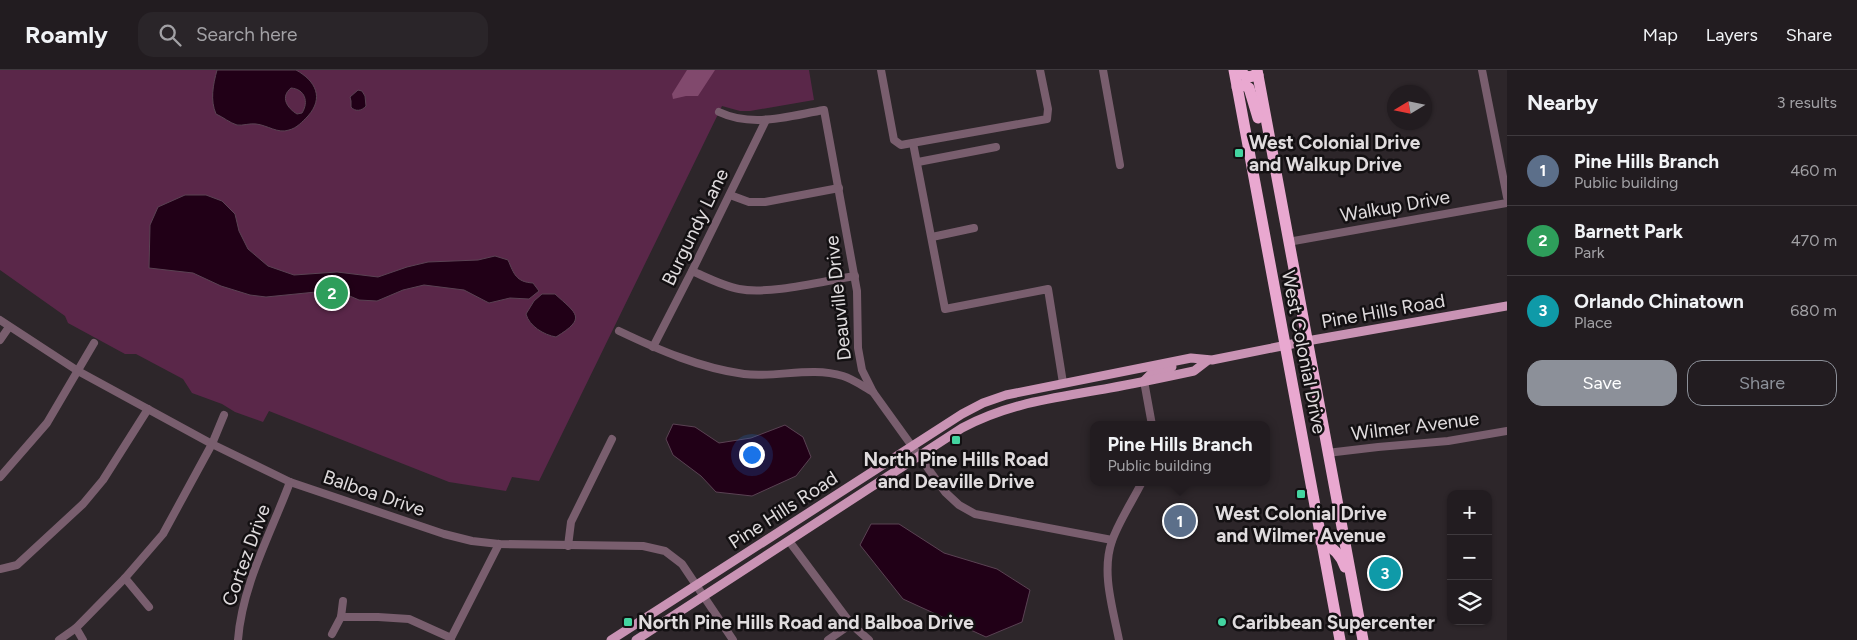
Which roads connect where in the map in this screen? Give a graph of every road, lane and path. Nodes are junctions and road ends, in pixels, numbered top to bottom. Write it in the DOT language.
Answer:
graph roads {
  1 [pos="881,70"];
  2 [pos="1040,70"];
  3 [pos="1102,70"];
  4 [pos="1234,70"];
  5 [pos="1241,70"];
  6 [pos="1482,70"];
  7 [pos="1258,73"];
  8 [pos="1237,86"];
  9 [pos="719,112"];
  10 [pos="766,120"];
  11 [pos="1270,141"];
  12 [pos="913,142"];
  13 [pos="996,147"];
  14 [pos="918,162"];
  15 [pos="1120,165"];
  16 [pos="839,188"];
  17 [pos="730,195"];
  18 [pos="1507,197"];
  19 [pos="1507,203"];
  20 [pos="974,228"];
  21 [pos="932,237"];
  22 [pos="1288,242"];
  23 [pos="692,271"];
  24 [pos="855,276"];
  25 [pos="1507,306"];
  26 [pos="0,320"];
  27 [pos="9,327"];
  28 [pos="619,331"];
  29 [pos="0,340"];
  30 [pos="1307,341"];
  31 [pos="94,343"];
  32 [pos="1285,345"];
  33 [pos="653,347"];
  34 [pos="1180,361"];
  35 [pos="1207,361"];
  36 [pos="78,371"];
  37 [pos="1144,381"];
  38 [pos="1064,383"];
  39 [pos="873,392"];
  40 [pos="148,409"];
  41 [pos="224,415"];
  42 [pos="1151,421"];
  43 [pos="1507,430"];
  44 [pos="612,439"];
  45 [pos="212,444"];
  46 [pos="911,446"];
  47 [pos="1327,453"];
  48 [pos="919,456"];
  49 [pos="0,477"];
  50 [pos="290,482"];
  51 [pos="1140,486"];
  52 [pos="1112,540"];
  53 [pos="789,541"];
  54 [pos="1321,542"];
  55 [pos="499,544"];
  56 [pos="568,546"];
  57 [pos="0,569"];
  58 [pos="125,578"];
  59 [pos="696,585"];
  60 [pos="1353,587"];
  61 [pos="703,595"];
  62 [pos="343,601"];
  63 [pos="149,607"];
  64 [pos="342,618"];
  65 [pos="851,624"];
  66 [pos="76,628"];
  67 [pos="332,634"];
  68 [pos="451,639"];
  69 [pos="59,640"];
  70 [pos="83,640"];
  71 [pos="238,640"];
  72 [pos="611,640"];
  73 [pos="636,640"];
  74 [pos="733,640"];
  75 [pos="828,640"];
  76 [pos="869,640"];
  77 [pos="1119,640"];
  78 [pos="1340,640"];
  79 [pos="1363,640"];
  1 -- 12 [label="street"];
  2 -- 12 [label="street"];
  3 -- 15 [label="street"];
  4 -- 8 [label="highway, West Colonial Drive"];
  5 -- 7 [label="highway"];
  6 -- 18 [label="street"];
  7 -- 11 [label="highway, West Colonial Drive"];
  8 -- 11 [label="highway"];
  8 -- 32 [label="highway, West Colonial Drive"];
  9 -- 10 [label="street"];
  10 -- 16 [label="street, Deauville Drive"];
  10 -- 17 [label="street, Burgundy Lane"];
  11 -- 22 [label="highway, West Colonial Drive"];
  12 -- 14 [label="street"];
  13 -- 14 [label="street"];
  14 -- 21 [label="street"];
  16 -- 17 [label="street"];
  16 -- 24 [label="street, Deauville Drive"];
  17 -- 23 [label="street, Burgundy Lane"];
  19 -- 22 [label="street, Walkup Drive"];
  20 -- 21 [label="street"];
  21 -- 38 [label="street"];
  22 -- 30 [label="highway, West Colonial Drive"];
  23 -- 24 [label="street"];
  23 -- 33 [label="street, Burgundy Lane"];
  24 -- 39 [label="street, Deauville Drive"];
  25 -- 30 [label="main road, Pine Hills Road"];
  26 -- 27 [label="street, Balboa Drive"];
  27 -- 29 [label="street"];
  27 -- 36 [label="street, Balboa Drive"];
  28 -- 33 [label="street"];
  30 -- 32 [label="main road, Pine Hills Road"];
  30 -- 47 [label="highway, West Colonial Drive"];
  31 -- 36 [label="street"];
  32 -- 35 [label="main road, Pine Hills Road"];
  32 -- 54 [label="highway, West Colonial Drive"];
  33 -- 39 [label="street"];
  34 -- 35 [label="main road, Pine Hills Road"];
  34 -- 37 [label="main road"];
  34 -- 38 [label="main road, Pine Hills Road"];
  35 -- 37 [label="main road, Pine Hills Road"];
  36 -- 40 [label="street, Balboa Drive"];
  36 -- 49 [label="street"];
  37 -- 42 [label="street"];
  37 -- 48 [label="main road, Pine Hills Road"];
  38 -- 46 [label="main road, Pine Hills Road"];
  39 -- 46 [label="street, Deauville Drive"];
  40 -- 45 [label="street, Balboa Drive"];
  40 -- 57 [label="street"];
  41 -- 45 [label="street"];
  43 -- 47 [label="street, Wilmer Avenue"];
  44 -- 56 [label="street"];
  45 -- 50 [label="street, Balboa Drive"];
  45 -- 58 [label="street"];
  46 -- 48 [label="street, Deauville Drive"];
  46 -- 59 [label="main road, Pine Hills Road"];
  47 -- 60 [label="highway, West Colonial Drive"];
  48 -- 52 [label="street, Deauville Drive"];
  48 -- 53 [label="main road, Pine Hills Road"];
  50 -- 55 [label="street, Balboa Drive"];
  50 -- 71 [label="street, Cortez Drive"];
  51 -- 52 [label="street"];
  52 -- 77 [label="street"];
  53 -- 61 [label="main road, Pine Hills Road"];
  53 -- 65 [label="street"];
  54 -- 60 [label="highway"];
  54 -- 78 [label="highway, West Colonial Drive"];
  55 -- 56 [label="street, Balboa Drive"];
  55 -- 68 [label="street"];
  56 -- 59 [label="street, Balboa Drive"];
  58 -- 63 [label="street"];
  58 -- 66 [label="street"];
  59 -- 61 [label="street, Balboa Drive"];
  59 -- 72 [label="main road, Pine Hills Road"];
  60 -- 79 [label="highway, West Colonial Drive"];
  61 -- 73 [label="main road, Pine Hills Road"];
  61 -- 74 [label="street, Balboa Drive"];
  62 -- 64 [label="street"];
  64 -- 67 [label="street"];
  64 -- 68 [label="street"];
  65 -- 75 [label="street"];
  65 -- 76 [label="street"];
  66 -- 69 [label="street"];
  66 -- 70 [label="street"];
}
